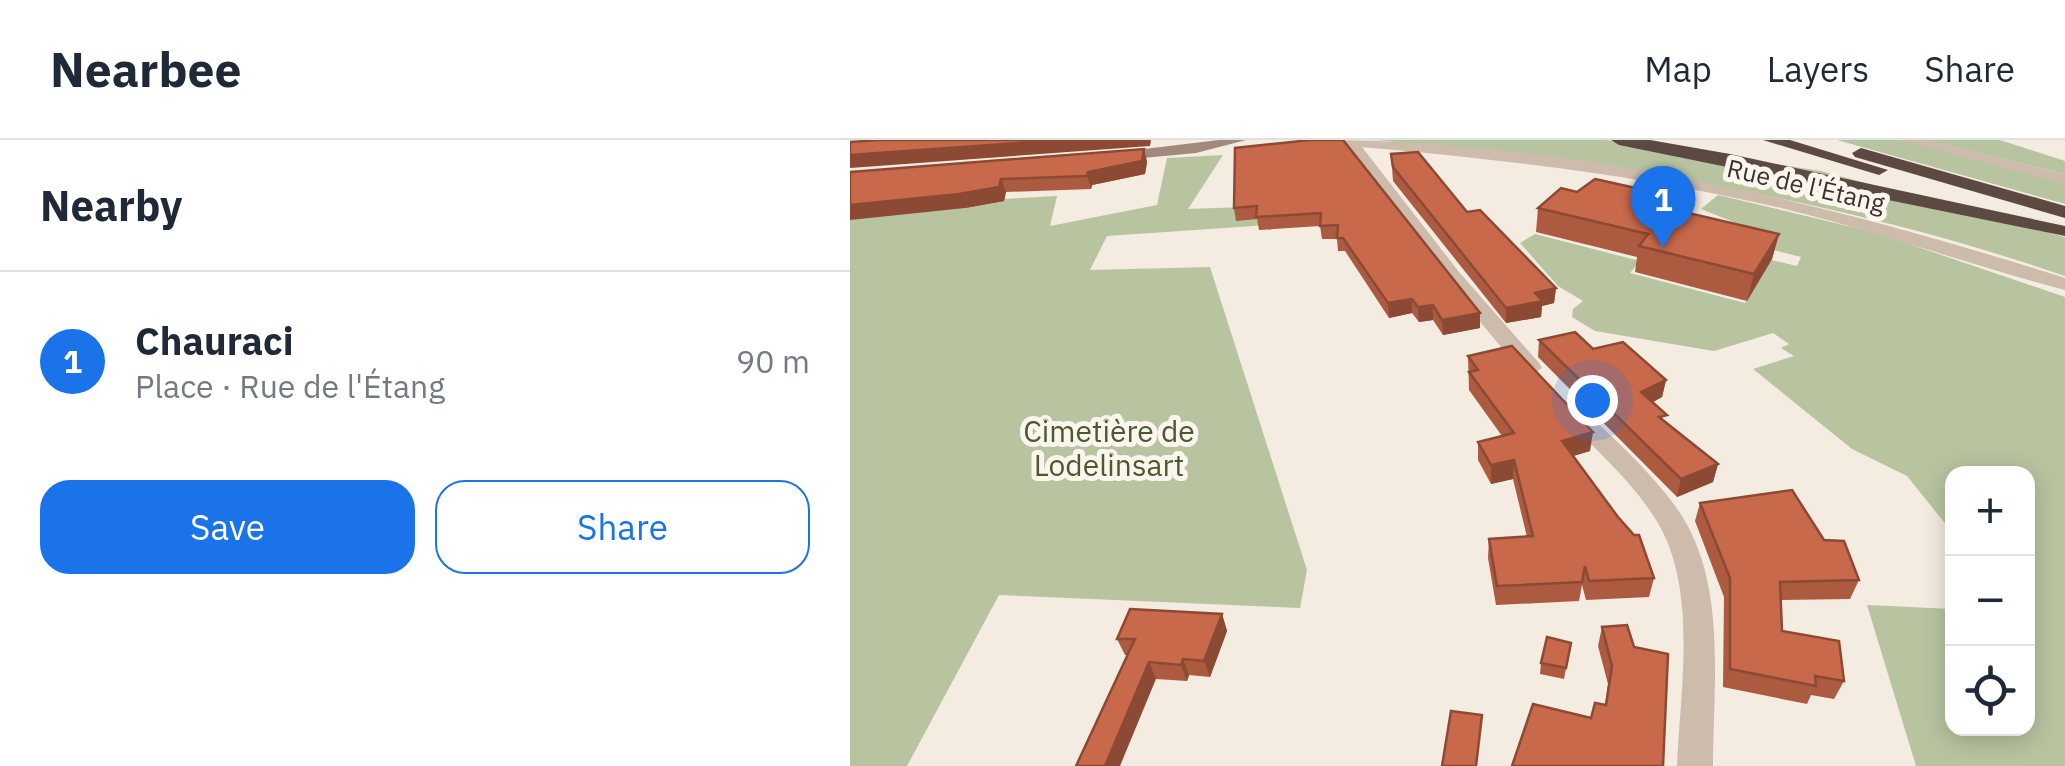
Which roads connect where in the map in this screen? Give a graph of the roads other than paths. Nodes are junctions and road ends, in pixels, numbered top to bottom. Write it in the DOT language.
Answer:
graph roads {
  1 [pos="1199,140"];
  2 [pos="1240,140"];
  3 [pos="1619,140"];
  4 [pos="1712,140"];
  5 [pos="1752,140"];
  6 [pos="1771,140"];
  7 [pos="1812,140"];
  8 [pos="1907,140"];
  9 [pos="1340,141"];
  10 [pos="1114,157"];
  11 [pos="1095,158"];
  12 [pos="1854,164"];
  13 [pos="2065,179"];
  14 [pos="2064,224"];
  15 [pos="2065,284"];
  16 [pos="1694,766"];
  1 -- 10 [label="street"];
  2 -- 10 [label="street"];
  3 -- 14 [label="highway"];
  4 -- 14 [label="highway"];
  5 -- 12 [label="highway"];
  6 -- 12 [label="highway"];
  7 -- 14 [label="highway"];
  8 -- 13 [label="street"];
  9 -- 15 [label="street, Rue de l'Étang"];
  9 -- 16 [label="street"];
  10 -- 11 [label="street"];
  12 -- 14 [label="highway"];
}
